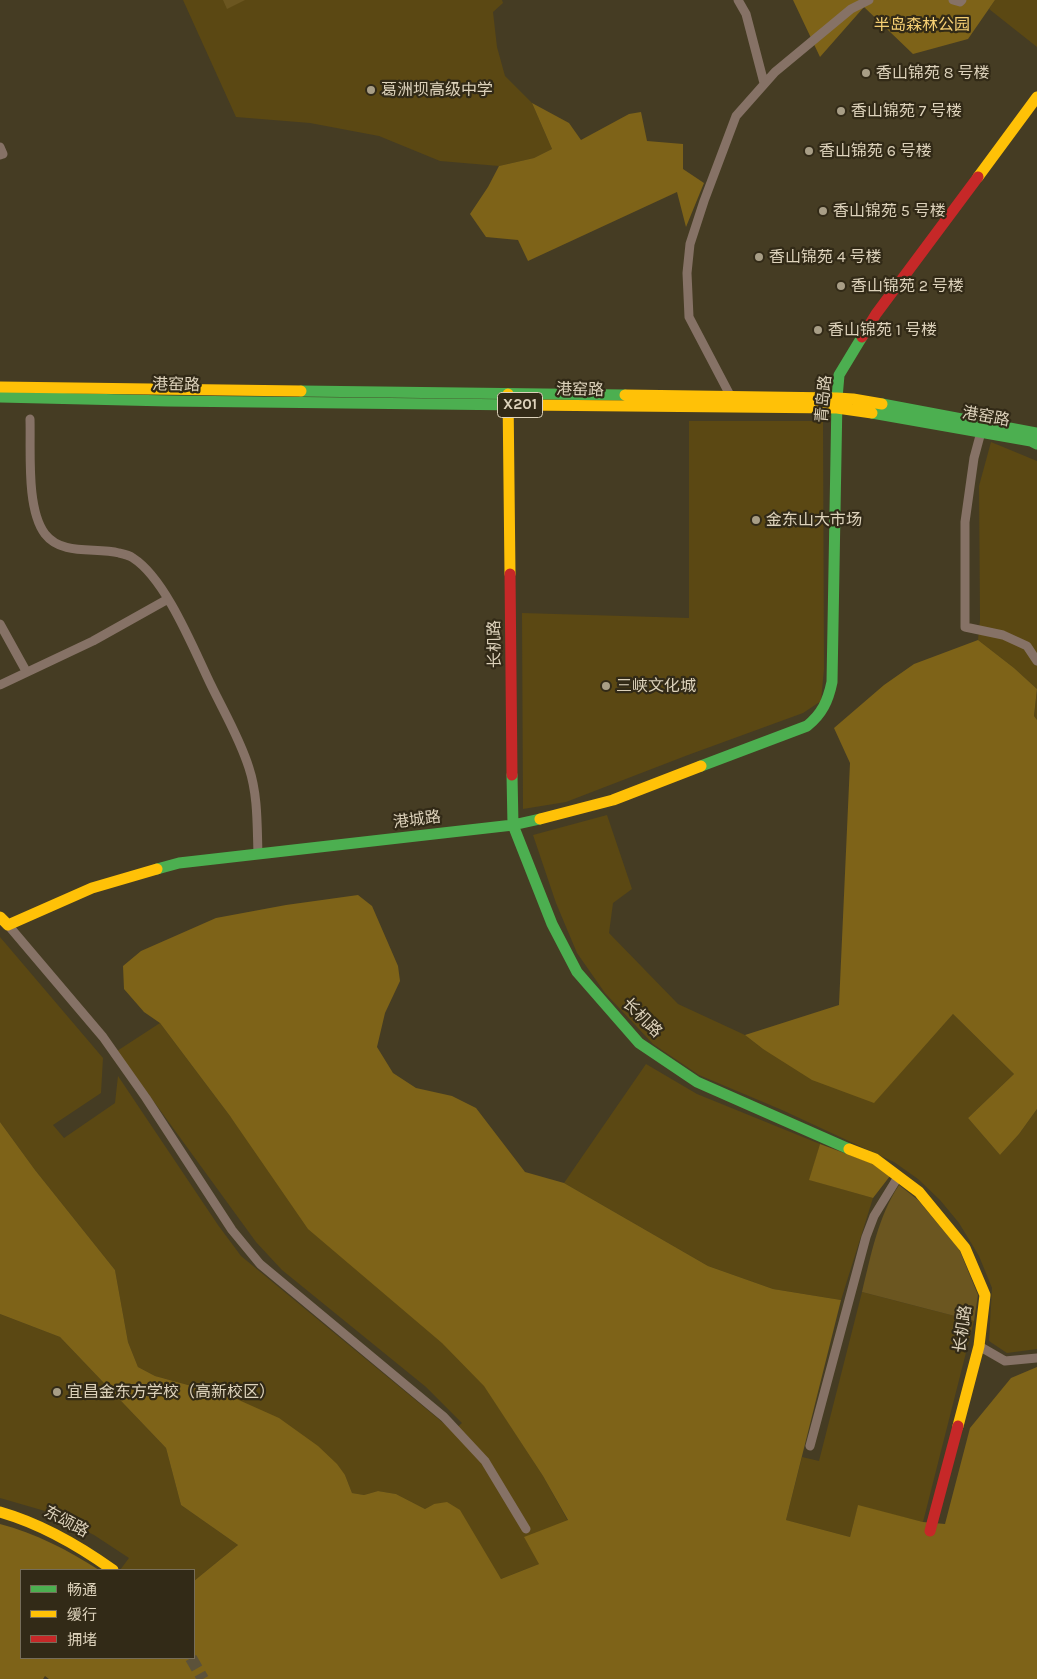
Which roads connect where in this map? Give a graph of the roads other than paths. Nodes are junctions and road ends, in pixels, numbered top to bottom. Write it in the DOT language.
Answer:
graph roads {
  1 [pos="738,0"];
  2 [pos="870,0"];
  3 [pos="954,0"];
  4 [pos="962,0"];
  5 [pos="764,83"];
  6 [pos="1037,97"];
  7 [pos="0,147"];
  8 [pos="0,155"];
  9 [pos="0,387"];
  10 [pos="731,397"];
  11 [pos="0,398"];
  12 [pos="509,400"];
  13 [pos="837,403"];
  14 [pos="30,419"];
  15 [pos="981,432"];
  16 [pos="1037,433"];
  17 [pos="1037,444"];
  18 [pos="168,599"];
  19 [pos="0,624"];
  20 [pos="1037,661"];
  21 [pos="26,672"];
  22 [pos="0,685"];
  23 [pos="827,705"];
  24 [pos="513,825"];
  25 [pos="258,854"];
  26 [pos="4,921"];
  27 [pos="898,1177"];
  28 [pos="979,1346"];
  29 [pos="1037,1358"];
  30 [pos="810,1446"];
  31 [pos="0,1512"];
  32 [pos="526,1529"];
  33 [pos="930,1530"];
  34 [pos="112,1569"];
  1 -- 5 [label="street"];
  2 -- 5 [label="street"];
  3 -- 4 [label="street"];
  5 -- 10 [label="street"];
  6 -- 13 [label="street, 青岛路"];
  7 -- 8 [label="street"];
  9 -- 12 [label="street, 港窑路 / X201"];
  10 -- 12 [label="street, 港窑路 / X201"];
  10 -- 13 [label="street, 港窑路 / X201"];
  11 -- 12 [label="street, 港窑路 / X201"];
  12 -- 13 [label="street, 港窑路 / X201"];
  12 -- 24 [label="street, 长机路"];
  13 -- 15 [label="street, 港窑路 / X201"];
  13 -- 16 [label="street, 港窑路 / X201"];
  13 -- 23 [label="street, 青岛路"];
  14 -- 18 [label="street"];
  15 -- 17 [label="street, 港窑路 / X201"];
  15 -- 20 [label="street"];
  18 -- 21 [label="street"];
  18 -- 25 [label="street"];
  19 -- 21 [label="street"];
  21 -- 22 [label="street"];
  23 -- 24 [label="street, 港城路"];
  24 -- 25 [label="street, 港城路"];
  24 -- 27 [label="street, 长机路"];
  25 -- 26 [label="street, 港城路"];
  26 -- 32 [label="street"];
  27 -- 28 [label="street, 长机路"];
  27 -- 30 [label="street"];
  28 -- 29 [label="street"];
  28 -- 33 [label="street, 长机路"];
  31 -- 34 [label="street, 东颂路"];
}
